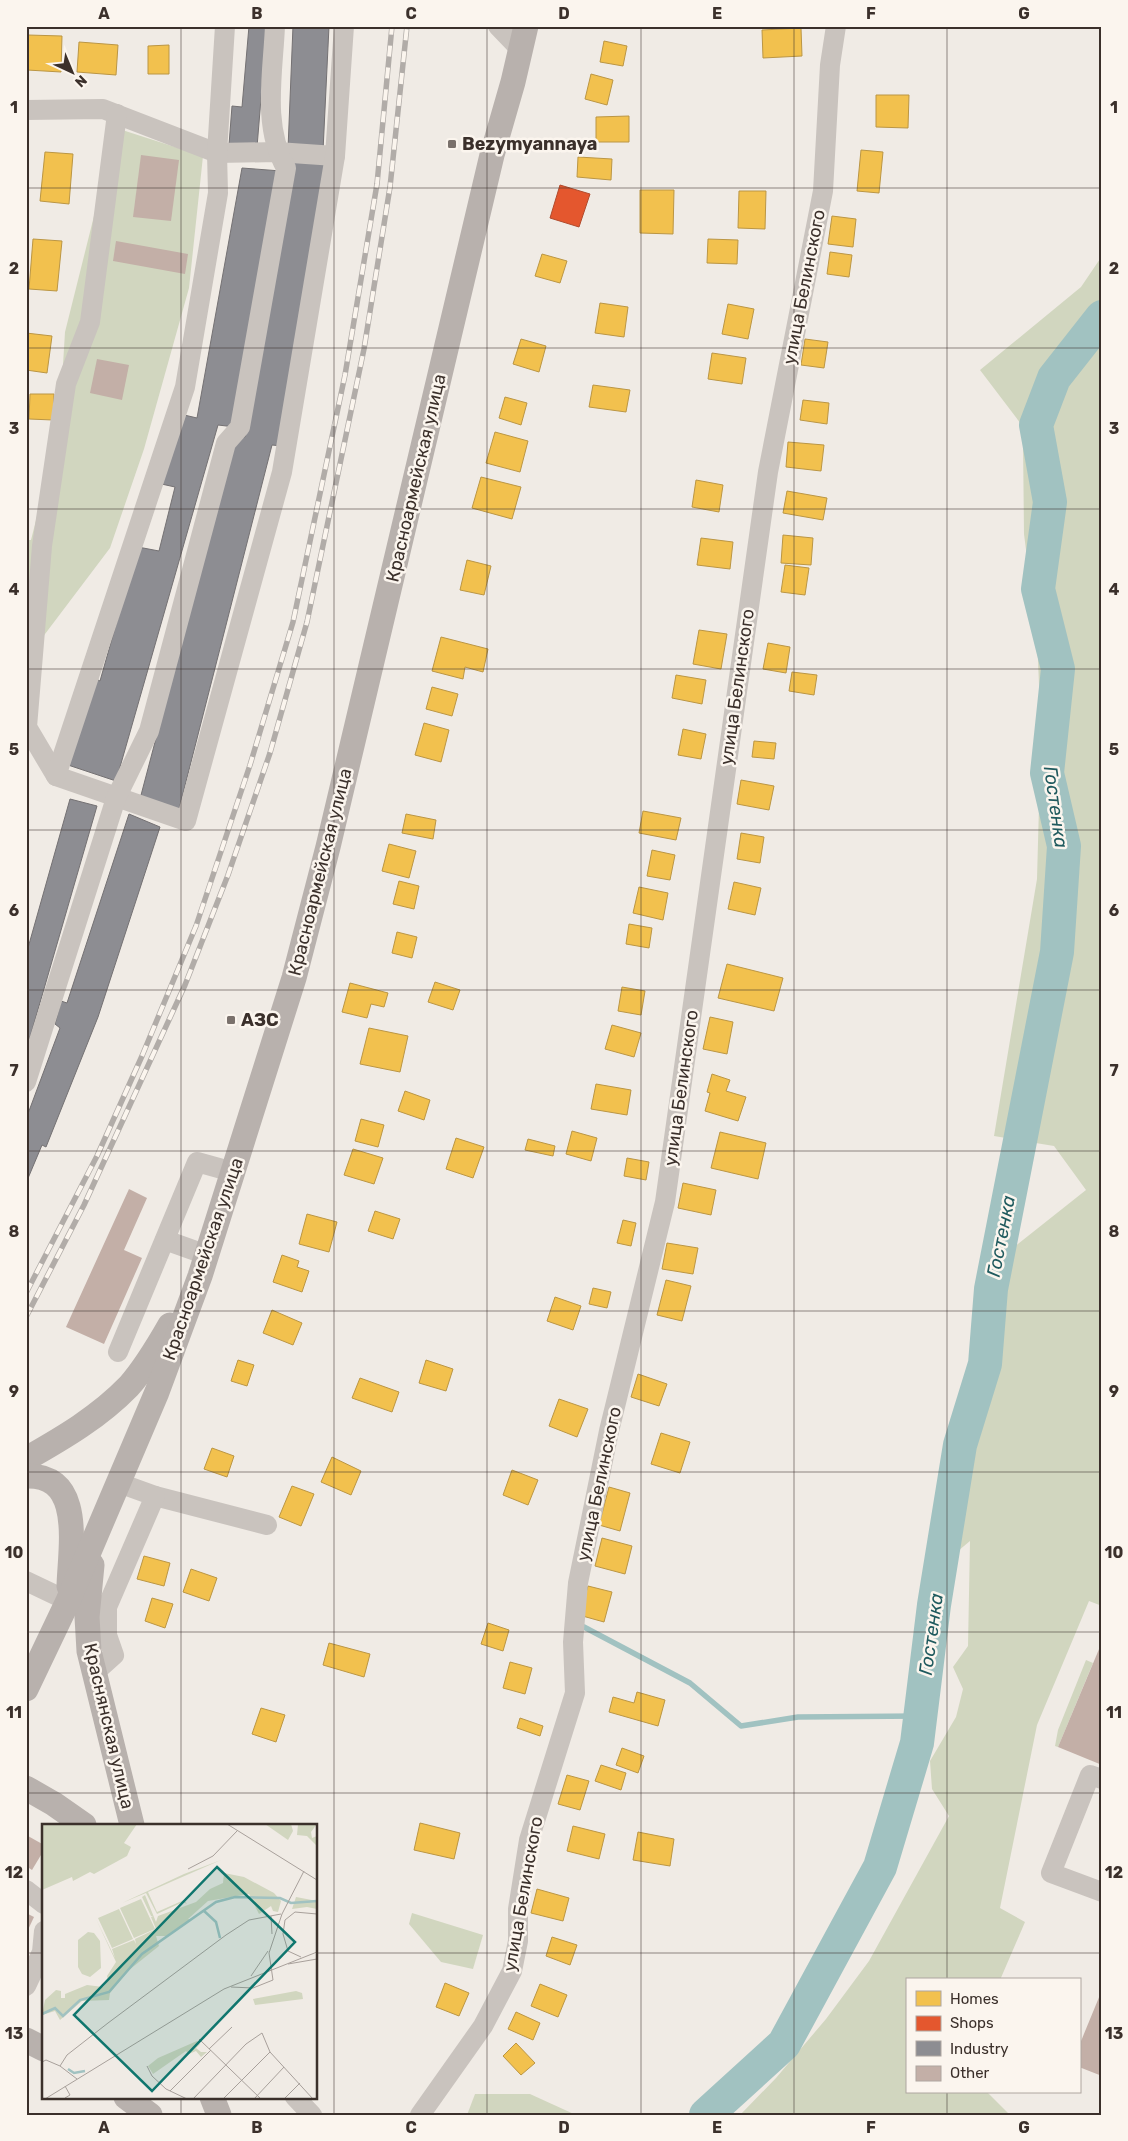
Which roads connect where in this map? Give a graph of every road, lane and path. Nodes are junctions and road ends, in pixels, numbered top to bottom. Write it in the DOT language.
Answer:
graph roads {
  1 [pos="225,26"];
  2 [pos="275,26"];
  3 [pos="344,26"];
  4 [pos="498,26"];
  5 [pos="836,26"];
  6 [pos="523,37"];
  7 [pos="26,110"];
  8 [pos="117,114"];
  9 [pos="277,152"];
  10 [pos="217,153"];
  11 [pos="335,156"];
  12 [pos="27,728"];
  13 [pos="56,776"];
  14 [pos="116,798"];
  15 [pos="26,1082"];
  16 [pos="233,1172"];
  17 [pos="165,1240"];
  18 [pos="203,1266"];
  19 [pos="118,1352"];
  20 [pos="26,1459"];
  21 [pos="26,1476"];
  22 [pos="119,1483"];
  23 [pos="155,1496"];
  24 [pos="267,1525"];
  25 [pos="96,1537"];
  26 [pos="26,1581"];
  27 [pos="68,1601"];
  28 [pos="94,1673"];
  29 [pos="26,1689"];
  30 [pos="1102,1779"];
  31 [pos="26,1788"];
  32 [pos="83,1824"];
  33 [pos="132,1824"];
  34 [pos="26,1890"];
  35 [pos="1102,1892"];
  36 [pos="42,1902"];
  37 [pos="42,1952"];
  38 [pos="26,1986"];
  39 [pos="26,2040"];
  40 [pos="42,2048"];
  41 [pos="127,2098"];
  42 [pos="212,2098"];
  43 [pos="296,2098"];
  44 [pos="150,2115"];
  45 [pos="219,2115"];
  46 [pos="312,2115"];
  47 [pos="420,2115"];
  1 -- 10 [label="street"];
  2 -- 9 [label="street"];
  3 -- 11 [label="street"];
  4 -- 6 [label="street"];
  5 -- 47 [label="street, улица Белинского"];
  6 -- 16 [label="main road, Красноармейская улица"];
  7 -- 8 [label="street"];
  8 -- 10 [label="street"];
  8 -- 12 [label="street"];
  9 -- 10 [label="street"];
  9 -- 11 [label="street"];
  9 -- 14 [label="street"];
  10 -- 13 [label="street"];
  11 -- 14 [label="street"];
  12 -- 13 [label="street"];
  13 -- 14 [label="street"];
  14 -- 15 [label="street"];
  16 -- 17 [label="street"];
  16 -- 18 [label="main road, Красноармейская улица"];
  17 -- 18 [label="street"];
  17 -- 19 [label="street"];
  18 -- 20 [label="main road"];
  18 -- 22 [label="main road, Красноармейская улица"];
  21 -- 27 [label="main road"];
  22 -- 23 [label="street"];
  22 -- 25 [label="main road, Красноармейская улица"];
  23 -- 24 [label="street"];
  23 -- 28 [label="street"];
  25 -- 27 [label="main road, Красноармейская улица"];
  25 -- 28 [label="main road, Краснянская улица"];
  26 -- 27 [label="street"];
  27 -- 29 [label="main road, Красноармейская улица"];
  28 -- 33 [label="main road, Краснянская улица"];
  30 -- 35 [label="street"];
  31 -- 32 [label="main road"];
  34 -- 36 [label="street"];
  37 -- 38 [label="street"];
  39 -- 40 [label="main road"];
  41 -- 44 [label="main road"];
  42 -- 45 [label="main road"];
  43 -- 46 [label="street"];
}
